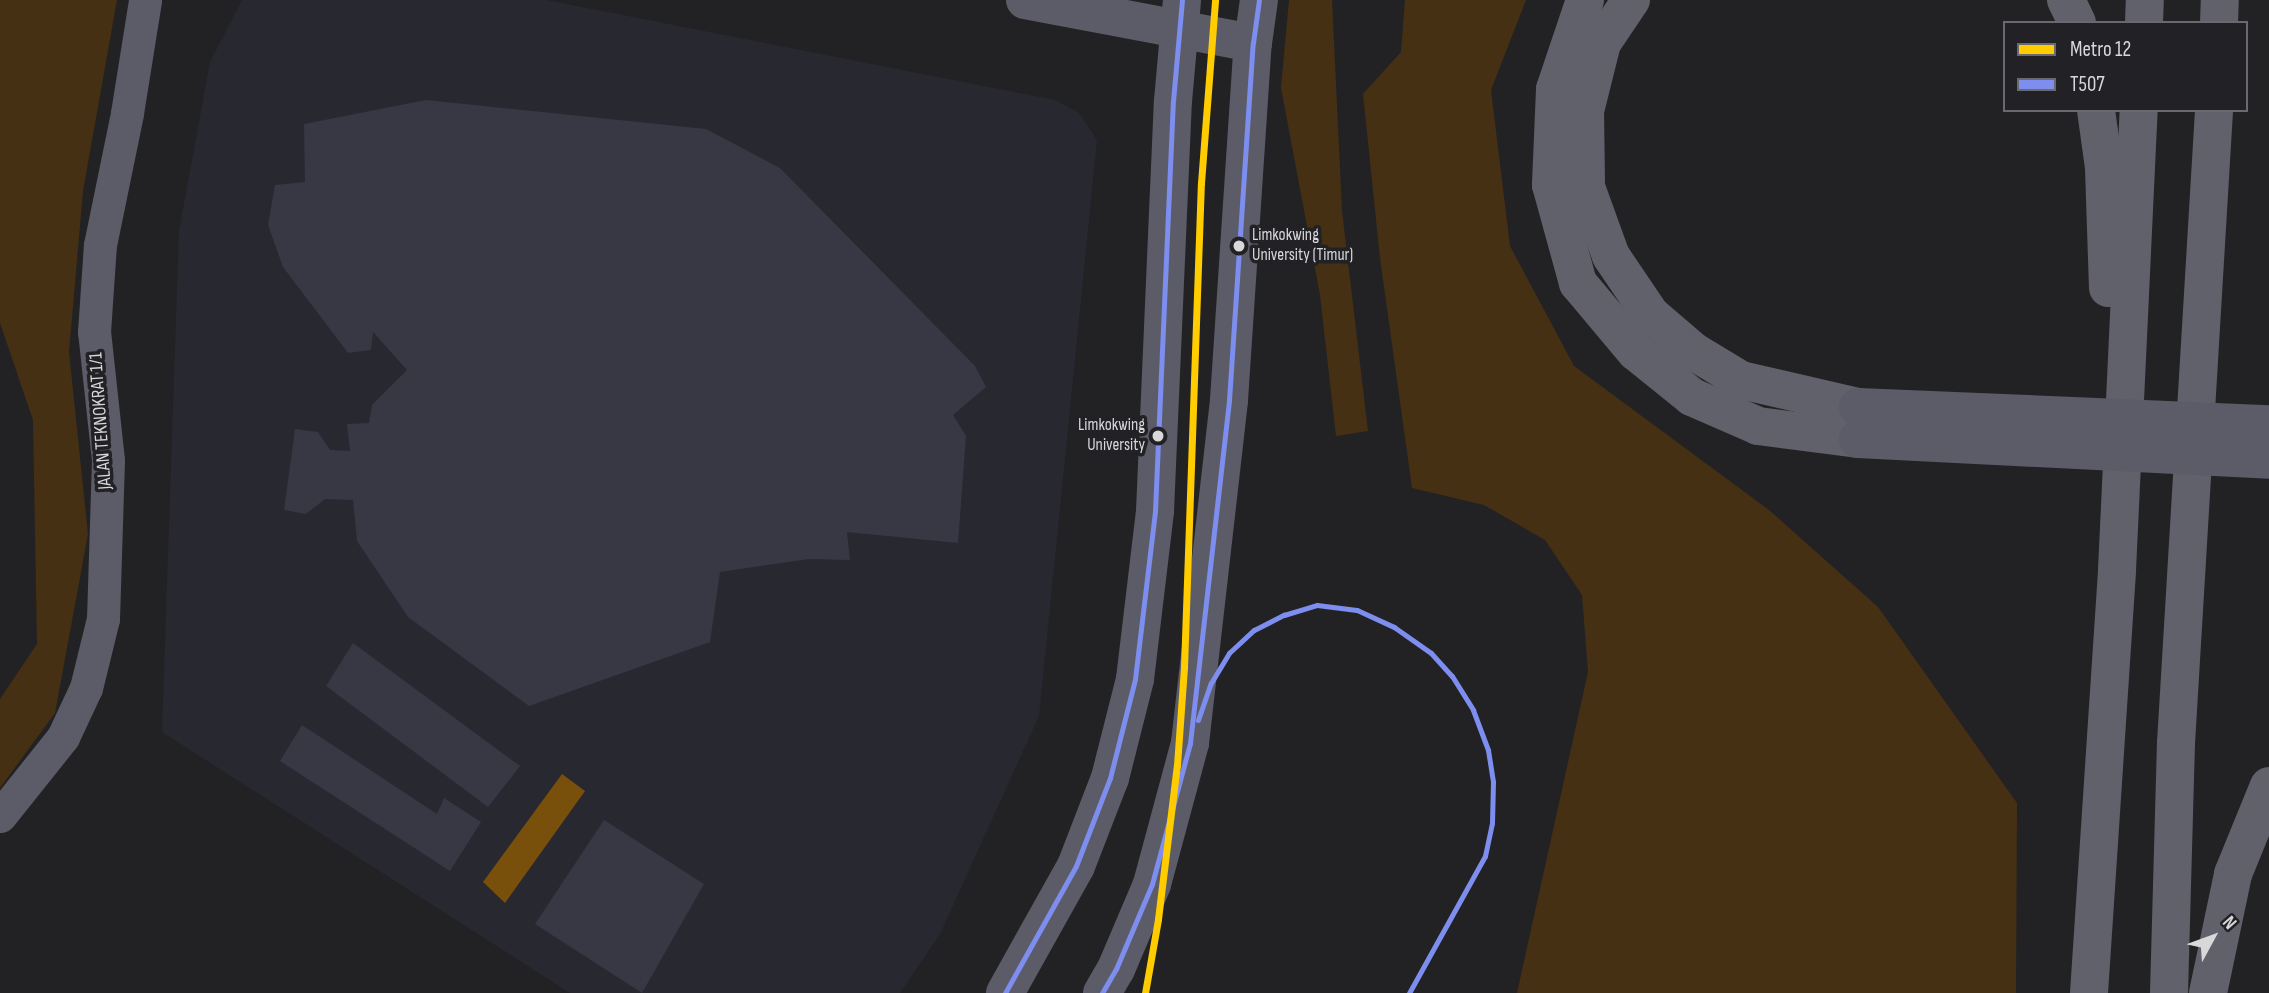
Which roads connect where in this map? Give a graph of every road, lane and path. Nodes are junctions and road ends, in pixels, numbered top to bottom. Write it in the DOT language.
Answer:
graph roads {
  1 [pos="145,0"];
  2 [pos="1025,0"];
  3 [pos="1259,0"];
  4 [pos="1585,0"];
  5 [pos="1631,0"];
  6 [pos="2066,0"];
  7 [pos="2145,0"];
  8 [pos="2220,0"];
  9 [pos="1117,7"];
  10 [pos="1180,14"];
  11 [pos="2076,21"];
  12 [pos="2144,21"];
  13 [pos="2219,21"];
  14 [pos="1253,44"];
  15 [pos="1173,101"];
  16 [pos="2096,112"];
  17 [pos="2139,112"];
  18 [pos="2214,112"];
  19 [pos="1858,423"];
  20 [pos="2269,424"];
  21 [pos="2269,460"];
  22 [pos="2117,570"];
  23 [pos="2269,786"];
  24 [pos="0,816"];
  25 [pos="1005,993"];
  26 [pos="1102,993"];
  27 [pos="2089,993"];
  28 [pos="2169,993"];
  29 [pos="2208,993"];
  1 -- 24 [label="street, JALAN TEKNOKRAT 1/1"];
  2 -- 9 [label="main road"];
  3 -- 14 [label="main road"];
  4 -- 19 [label="highway"];
  5 -- 19 [label="highway"];
  6 -- 11 [label="highway"];
  7 -- 12 [label="highway"];
  8 -- 13 [label="highway"];
  9 -- 10 [label="main road"];
  9 -- 15 [label="main road"];
  10 -- 14 [label="main road"];
  10 -- 15 [label="main road"];
  14 -- 26 [label="main road"];
  15 -- 25 [label="main road"];
  16 -- 22 [label="highway"];
  17 -- 22 [label="highway"];
  18 -- 28 [label="highway"];
  19 -- 20 [label="main road, bridge"];
  19 -- 21 [label="main road, bridge"];
  22 -- 27 [label="highway"];
  23 -- 29 [label="highway"];
}
